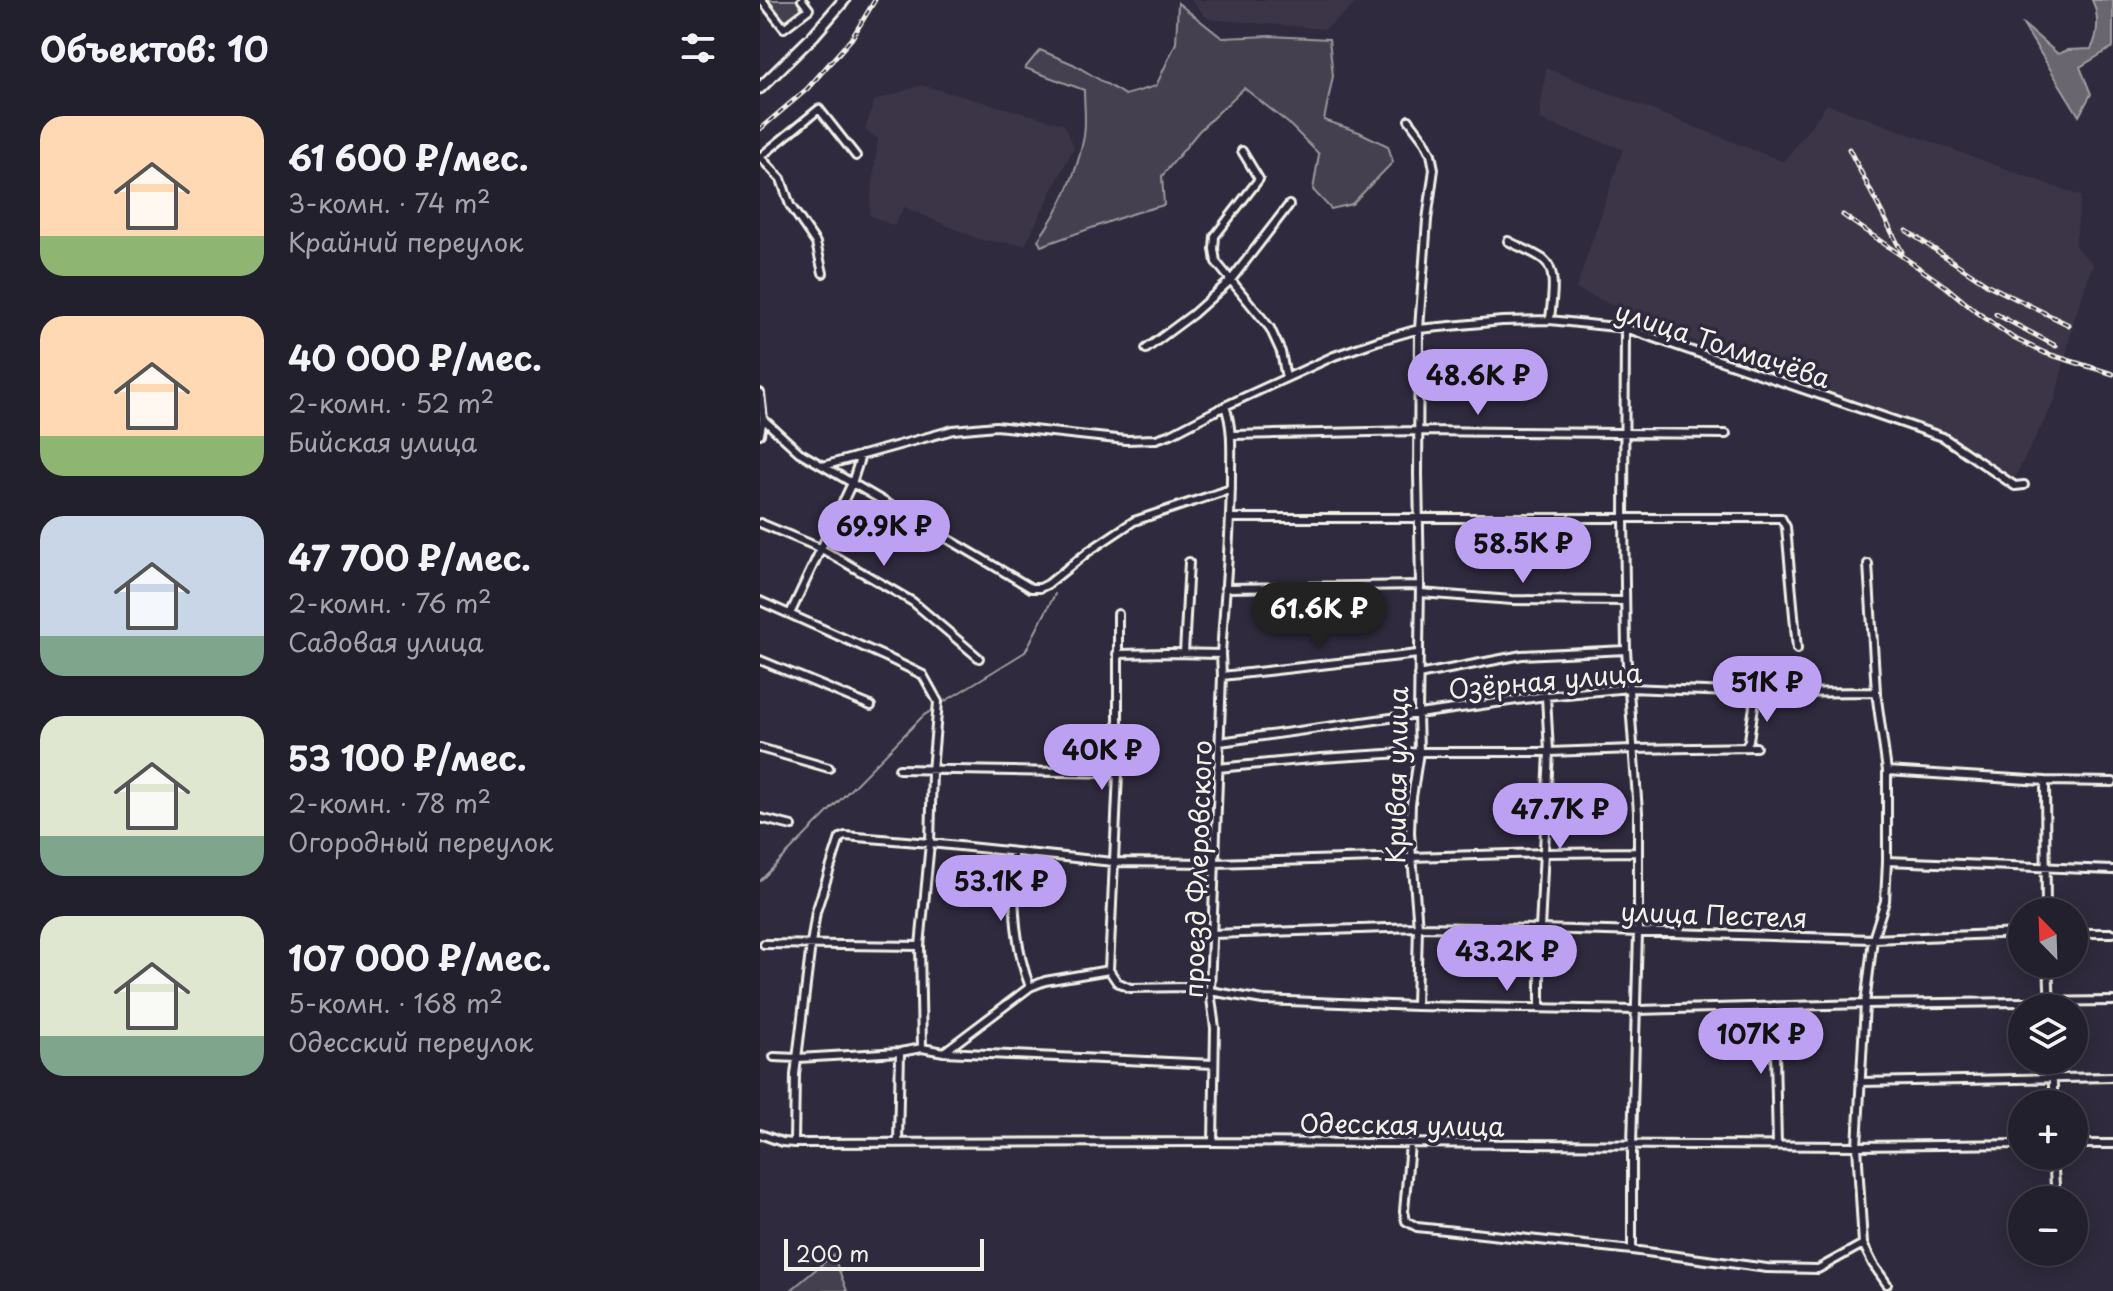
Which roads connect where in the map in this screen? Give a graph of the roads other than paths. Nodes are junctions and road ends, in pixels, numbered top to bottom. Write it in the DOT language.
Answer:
graph roads {
  1 [pos="762,0"];
  2 [pos="802,0"];
  3 [pos="844,0"];
  4 [pos="760,88"];
  5 [pos="1409,120"];
  6 [pos="1242,151"];
  7 [pos="856,156"];
  8 [pos="760,157"];
  9 [pos="1289,205"];
  10 [pos="1508,241"];
  11 [pos="823,273"];
  12 [pos="1231,280"];
  13 [pos="1550,320"];
  14 [pos="1625,328"];
  15 [pos="1419,329"];
  16 [pos="1146,349"];
  17 [pos="1286,378"];
  18 [pos="760,393"];
  19 [pos="1225,406"];
  20 [pos="763,419"];
  21 [pos="1419,431"];
  22 [pos="1625,433"];
  23 [pos="760,434"];
  24 [pos="1726,434"];
  25 [pos="1231,435"];
  26 [pos="861,455"];
  27 [pos="823,466"];
  28 [pos="852,483"];
  29 [pos="2024,485"];
  30 [pos="1231,489"];
  31 [pos="1420,517"];
  32 [pos="1231,518"];
  33 [pos="1624,518"];
  34 [pos="760,523"];
  35 [pos="820,548"];
  36 [pos="1189,562"];
  37 [pos="1868,564"];
  38 [pos="1225,588"];
  39 [pos="1420,589"];
  40 [pos="760,601"];
  41 [pos="1625,601"];
  42 [pos="790,614"];
  43 [pos="1118,614"];
  44 [pos="1797,649"];
  45 [pos="1626,650"];
  46 [pos="1184,653"];
  47 [pos="1117,654"];
  48 [pos="1221,654"];
  49 [pos="1418,654"];
  50 [pos="979,658"];
  51 [pos="760,660"];
  52 [pos="1418,675"];
  53 [pos="1222,676"];
  54 [pos="1629,688"];
  55 [pos="1876,692"];
  56 [pos="1756,693"];
  57 [pos="1546,696"];
  58 [pos="871,706"];
  59 [pos="1418,713"];
  60 [pos="1220,742"];
  61 [pos="1746,747"];
  62 [pos="1756,747"];
  63 [pos="760,748"];
  64 [pos="1633,749"];
  65 [pos="1419,752"];
  66 [pos="1549,752"];
  67 [pos="829,768"];
  68 [pos="1218,768"];
  69 [pos="899,769"];
  70 [pos="932,771"];
  71 [pos="1887,771"];
  72 [pos="1118,773"];
  73 [pos="2045,781"];
  74 [pos="2113,782"];
  75 [pos="760,818"];
  76 [pos="792,826"];
  77 [pos="930,843"];
  78 [pos="1013,852"];
  79 [pos="1638,852"];
  80 [pos="1545,853"];
  81 [pos="1413,858"];
  82 [pos="1887,861"];
  83 [pos="1113,862"];
  84 [pos="1215,863"];
  85 [pos="2046,867"];
  86 [pos="2113,870"];
  87 [pos="2046,898"];
  88 [pos="1418,927"];
  89 [pos="1540,929"];
  90 [pos="1638,933"];
  91 [pos="2088,933"];
  92 [pos="2113,933"];
  93 [pos="1212,934"];
  94 [pos="2008,934"];
  95 [pos="1873,939"];
  96 [pos="764,944"];
  97 [pos="811,944"];
  98 [pos="920,946"];
  99 [pos="1109,970"];
  100 [pos="1030,987"];
  101 [pos="1210,991"];
  102 [pos="2113,1001"];
  103 [pos="2088,1003"];
  104 [pos="1865,1004"];
  105 [pos="2008,1005"];
  106 [pos="1416,1006"];
  107 [pos="1774,1006"];
  108 [pos="1540,1008"];
  109 [pos="1637,1010"];
  110 [pos="922,1048"];
  111 [pos="900,1052"];
  112 [pos="944,1052"];
  113 [pos="774,1057"];
  114 [pos="798,1058"];
  115 [pos="1214,1064"];
  116 [pos="2054,1074"];
  117 [pos="2054,1077"];
  118 [pos="2113,1077"];
  119 [pos="1860,1082"];
  120 [pos="2054,1090"];
  121 [pos="760,1134"];
  122 [pos="1213,1142"];
  123 [pos="794,1143"];
  124 [pos="898,1143"];
  125 [pos="1410,1144"];
  126 [pos="2008,1144"];
  127 [pos="2088,1144"];
  128 [pos="2113,1144"];
  129 [pos="1632,1145"];
  130 [pos="1777,1145"];
  131 [pos="1857,1146"];
  132 [pos="1863,1244"];
  133 [pos="1632,1250"];
  134 [pos="1887,1284"];
  1 -- 2 [label="street"];
  3 -- 4 [label="main road"];
  5 -- 15 [label="street, Кривая улица"];
  6 -- 12 [label="street"];
  7 -- 8 [label="street"];
  8 -- 11 [label="street"];
  9 -- 12 [label="street"];
  10 -- 13 [label="street"];
  12 -- 16 [label="street"];
  12 -- 17 [label="street"];
  13 -- 14 [label="street, улица Толмачёва"];
  13 -- 15 [label="street, улица Толмачёва"];
  14 -- 22 [label="street"];
  14 -- 29 [label="street, улица Толмачёва"];
  15 -- 17 [label="street, улица Толмачёва"];
  15 -- 21 [label="street, Кривая улица"];
  17 -- 19 [label="street, улица Толмачёва"];
  18 -- 20 [label="street"];
  19 -- 25 [label="street, проезд Флеровского"];
  19 -- 26 [label="street, улица Толмачёва"];
  20 -- 23 [label="street"];
  20 -- 27 [label="street"];
  21 -- 22 [label="street"];
  21 -- 25 [label="street"];
  21 -- 31 [label="street, Кривая улица"];
  22 -- 24 [label="street"];
  22 -- 33 [label="street"];
  25 -- 30 [label="street, проезд Флеровского"];
  26 -- 27 [label="street, улица Толмачёва"];
  26 -- 28 [label="street"];
  27 -- 28 [label="street"];
  28 -- 30 [label="street"];
  28 -- 35 [label="street"];
  30 -- 32 [label="street, проезд Флеровского"];
  31 -- 32 [label="street"];
  31 -- 33 [label="street"];
  31 -- 39 [label="street, Кривая улица"];
  32 -- 38 [label="street, проезд Флеровского"];
  33 -- 41 [label="street"];
  33 -- 44 [label="street"];
  34 -- 35 [label="street"];
  35 -- 42 [label="street"];
  35 -- 50 [label="street"];
  36 -- 46 [label="street"];
  37 -- 55 [label="street"];
  38 -- 39 [label="street"];
  38 -- 48 [label="street, проезд Флеровского"];
  39 -- 41 [label="street"];
  39 -- 49 [label="street, Кривая улица"];
  40 -- 42 [label="street"];
  41 -- 45 [label="street"];
  42 -- 70 [label="street"];
  43 -- 47 [label="street"];
  45 -- 52 [label="street"];
  45 -- 54 [label="street"];
  46 -- 47 [label="street"];
  46 -- 48 [label="street"];
  47 -- 72 [label="street"];
  48 -- 53 [label="street, проезд Флеровского"];
  49 -- 52 [label="street, Кривая улица"];
  49 -- 53 [label="street"];
  51 -- 58 [label="street"];
  52 -- 59 [label="street, Кривая улица"];
  53 -- 60 [label="street, проезд Флеровского"];
  54 -- 56 [label="street, Озёрная улица"];
  54 -- 57 [label="street, Озёрная улица"];
  54 -- 64 [label="street"];
  55 -- 56 [label="street, Озёрная улица"];
  55 -- 71 [label="street"];
  56 -- 61 [label="street"];
  57 -- 59 [label="street, Озёрная улица"];
  57 -- 66 [label="street"];
  59 -- 60 [label="street, Озёрная улица"];
  59 -- 65 [label="street, Кривая улица"];
  60 -- 68 [label="street, проезд Флеровского"];
  61 -- 62 [label="street"];
  61 -- 64 [label="street"];
  63 -- 67 [label="street"];
  64 -- 66 [label="street"];
  64 -- 79 [label="street"];
  65 -- 66 [label="street"];
  65 -- 68 [label="street"];
  65 -- 81 [label="street, Кривая улица"];
  66 -- 80 [label="street"];
  68 -- 84 [label="street, проезд Флеровского"];
  69 -- 70 [label="street"];
  70 -- 72 [label="street"];
  70 -- 77 [label="street"];
  71 -- 73 [label="street"];
  71 -- 82 [label="street"];
  72 -- 83 [label="street"];
  73 -- 74 [label="street"];
  73 -- 85 [label="street"];
  75 -- 76 [label="street"];
  77 -- 78 [label="street"];
  77 -- 97 [label="street"];
  77 -- 98 [label="street"];
  78 -- 83 [label="street"];
  78 -- 100 [label="street"];
  79 -- 80 [label="street"];
  79 -- 90 [label="street"];
  80 -- 81 [label="street"];
  80 -- 89 [label="street"];
  81 -- 84 [label="street"];
  81 -- 88 [label="street, Кривая улица"];
  82 -- 85 [label="street"];
  82 -- 95 [label="street"];
  83 -- 84 [label="street"];
  83 -- 99 [label="street"];
  84 -- 93 [label="street, проезд Флеровского"];
  85 -- 86 [label="street"];
  85 -- 87 [label="street"];
  88 -- 89 [label="street, улица Пестеля"];
  88 -- 93 [label="street, улица Пестеля"];
  88 -- 106 [label="street, Кривая улица"];
  89 -- 90 [label="street, улица Пестеля"];
  89 -- 108 [label="street"];
  90 -- 95 [label="street, улица Пестеля"];
  90 -- 109 [label="street"];
  91 -- 92 [label="street"];
  93 -- 101 [label="street, проезд Флеровского"];
  94 -- 95 [label="street, улица Пестеля"];
  95 -- 104 [label="street"];
  96 -- 97 [label="street"];
  97 -- 98 [label="street"];
  97 -- 114 [label="street"];
  98 -- 110 [label="street"];
  99 -- 100 [label="street"];
  99 -- 101 [label="street"];
  100 -- 112 [label="street"];
  101 -- 106 [label="street"];
  101 -- 115 [label="street, проезд Флеровского"];
  102 -- 103 [label="street"];
  104 -- 105 [label="street"];
  104 -- 107 [label="street"];
  104 -- 119 [label="street"];
  106 -- 108 [label="street"];
  107 -- 109 [label="street"];
  107 -- 130 [label="street"];
  108 -- 109 [label="street"];
  109 -- 129 [label="street"];
  110 -- 111 [label="street"];
  110 -- 112 [label="street"];
  111 -- 114 [label="street"];
  111 -- 124 [label="street"];
  112 -- 115 [label="street"];
  113 -- 114 [label="street"];
  114 -- 123 [label="street"];
  115 -- 122 [label="street, проезд Флеровского"];
  116 -- 117 [label="street"];
  117 -- 118 [label="street"];
  117 -- 119 [label="street"];
  117 -- 120 [label="street"];
  119 -- 131 [label="street"];
  121 -- 123 [label="street, Одесская улица"];
  122 -- 124 [label="street, Одесская улица"];
  122 -- 125 [label="street, Одесская улица"];
  123 -- 124 [label="street, Одесская улица"];
  125 -- 129 [label="street, Одесская улица"];
  125 -- 133 [label="street"];
  126 -- 131 [label="street, Одесская улица"];
  127 -- 128 [label="street"];
  129 -- 130 [label="street, Одесская улица"];
  129 -- 133 [label="street"];
  130 -- 131 [label="street, Одесская улица"];
  131 -- 132 [label="street"];
  132 -- 133 [label="street"];
  132 -- 134 [label="street"];
}
